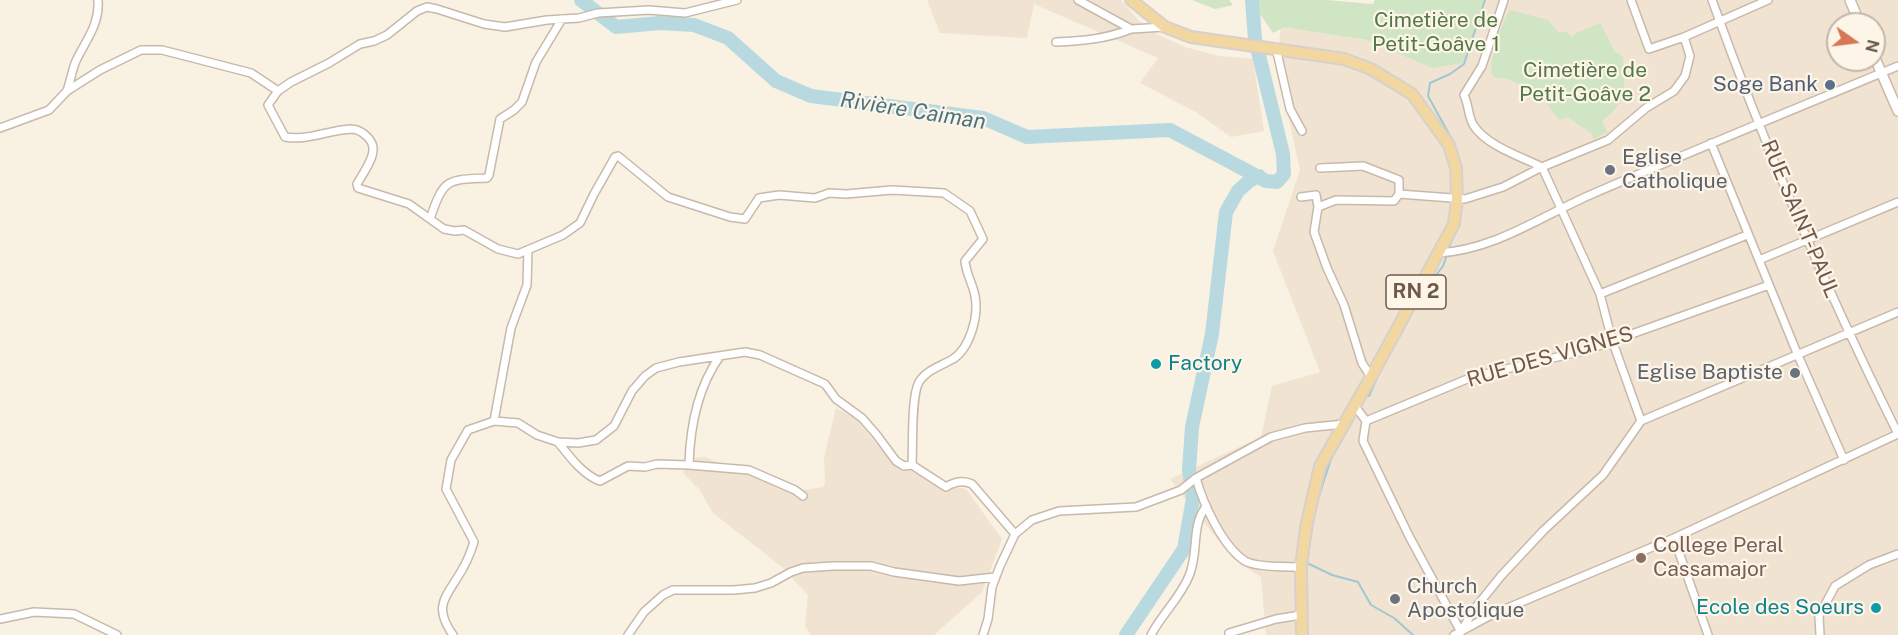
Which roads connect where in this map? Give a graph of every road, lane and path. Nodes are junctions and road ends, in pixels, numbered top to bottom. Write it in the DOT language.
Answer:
graph roads {
  1 [pos="98,0"];
  2 [pos="737,0"];
  3 [pos="1078,0"];
  4 [pos="1131,0"];
  5 [pos="1504,0"];
  6 [pos="1631,0"];
  7 [pos="1712,0"];
  8 [pos="1768,0"];
  9 [pos="562,19"];
  10 [pos="1720,22"];
  11 [pos="1165,27"];
  12 [pos="1131,30"];
  13 [pos="1684,36"];
  14 [pos="1056,42"];
  15 [pos="1275,47"];
  16 [pos="1898,66"];
  17 [pos="1881,73"];
  18 [pos="67,91"];
  19 [pos="278,91"];
  20 [pos="1898,111"];
  21 [pos="1759,123"];
  22 [pos="0,128"];
  23 [pos="1302,131"];
  24 [pos="1711,143"];
  25 [pos="1542,167"];
  26 [pos="1320,168"];
  27 [pos="1399,194"];
  28 [pos="1301,197"];
  29 [pos="1461,199"];
  30 [pos="1898,202"];
  31 [pos="1318,207"];
  32 [pos="1562,207"];
  33 [pos="430,219"];
  34 [pos="1747,235"];
  35 [pos="1807,240"];
  36 [pos="528,250"];
  37 [pos="1437,253"];
  38 [pos="1759,260"];
  39 [pos="1769,285"];
  40 [pos="1600,294"];
  41 [pos="1898,312"];
  42 [pos="1849,333"];
  43 [pos="1612,340"];
  44 [pos="1797,353"];
  45 [pos="720,356"];
  46 [pos="1371,378"];
  47 [pos="1355,406"];
  48 [pos="494,421"];
  49 [pos="1366,421"];
  50 [pos="1641,421"];
  51 [pos="1344,424"];
  52 [pos="1898,434"];
  53 [pos="558,442"];
  54 [pos="1844,460"];
  55 [pos="689,465"];
  56 [pos="912,465"];
  57 [pos="1196,478"];
  58 [pos="803,496"];
  59 [pos="1206,508"];
  60 [pos="1015,534"];
  61 [pos="1674,538"];
  62 [pos="1898,554"];
  63 [pos="1300,567"];
  64 [pos="995,577"];
  65 [pos="1301,615"];
  66 [pos="0,619"];
  67 [pos="1229,633"];
  68 [pos="1459,634"];
  69 [pos="117,635"];
  70 [pos="453,635"];
  71 [pos="628,635"];
  72 [pos="983,635"];
  73 [pos="1151,635"];
  74 [pos="1302,635"];
  75 [pos="1708,635"];
  76 [pos="1820,635"];
  1 -- 18 [label="street"];
  2 -- 9 [label="street"];
  3 -- 12 [label="street"];
  4 -- 11 [label="main road, RN 2"];
  5 -- 25 [label="street"];
  6 -- 13 [label="street"];
  7 -- 10 [label="street, RUE SAINT-PAUL"];
  8 -- 10 [label="street"];
  9 -- 19 [label="street"];
  9 -- 33 [label="street"];
  10 -- 13 [label="street"];
  10 -- 21 [label="street, RUE SAINT-PAUL"];
  11 -- 12 [label="street"];
  11 -- 15 [label="main road, RN 2"];
  12 -- 14 [label="street"];
  13 -- 25 [label="street"];
  15 -- 23 [label="street"];
  15 -- 29 [label="main road, RN 2"];
  16 -- 17 [label="street"];
  17 -- 20 [label="street"];
  17 -- 21 [label="street"];
  18 -- 19 [label="street"];
  18 -- 22 [label="street"];
  19 -- 33 [label="street"];
  21 -- 24 [label="street"];
  21 -- 35 [label="street, RUE SAINT-PAUL"];
  24 -- 32 [label="street"];
  24 -- 34 [label="street"];
  25 -- 29 [label="street"];
  25 -- 32 [label="street"];
  26 -- 27 [label="street"];
  27 -- 29 [label="street"];
  27 -- 31 [label="street"];
  28 -- 31 [label="street"];
  29 -- 37 [label="main road, RN 2"];
  30 -- 35 [label="street"];
  31 -- 46 [label="street"];
  32 -- 37 [label="street"];
  32 -- 40 [label="street"];
  33 -- 36 [label="street"];
  34 -- 38 [label="street"];
  34 -- 40 [label="street"];
  35 -- 38 [label="street"];
  35 -- 42 [label="street, RUE SAINT-PAUL"];
  36 -- 48 [label="street"];
  36 -- 56 [label="street"];
  37 -- 46 [label="main road, RN 2"];
  38 -- 39 [label="street"];
  39 -- 43 [label="street, RUE DES VIGNES"];
  39 -- 44 [label="street"];
  40 -- 43 [label="street"];
  41 -- 42 [label="street"];
  42 -- 44 [label="street"];
  42 -- 52 [label="street, RUE SAINT-PAUL"];
  43 -- 49 [label="street, RUE DES VIGNES"];
  43 -- 50 [label="street"];
  44 -- 50 [label="street"];
  44 -- 54 [label="street"];
  45 -- 53 [label="street"];
  45 -- 55 [label="street"];
  45 -- 56 [label="street"];
  46 -- 47 [label="main road, RN 2"];
  47 -- 49 [label="street"];
  47 -- 51 [label="main road, RN 2"];
  48 -- 53 [label="street"];
  48 -- 70 [label="street"];
  49 -- 68 [label="street"];
  50 -- 68 [label="street"];
  51 -- 57 [label="street"];
  51 -- 63 [label="main road, RN 2"];
  52 -- 54 [label="street"];
  53 -- 55 [label="street"];
  54 -- 61 [label="street"];
  55 -- 58 [label="street"];
  56 -- 60 [label="street"];
  57 -- 59 [label="street"];
  57 -- 60 [label="street"];
  59 -- 63 [label="street"];
  59 -- 73 [label="street"];
  60 -- 64 [label="street"];
  61 -- 68 [label="street"];
  61 -- 75 [label="street"];
  62 -- 76 [label="street"];
  63 -- 65 [label="main road, RN 2"];
  64 -- 71 [label="street"];
  64 -- 72 [label="street"];
  65 -- 67 [label="street"];
  65 -- 74 [label="main road, RN 2"];
  66 -- 69 [label="street"];
}
